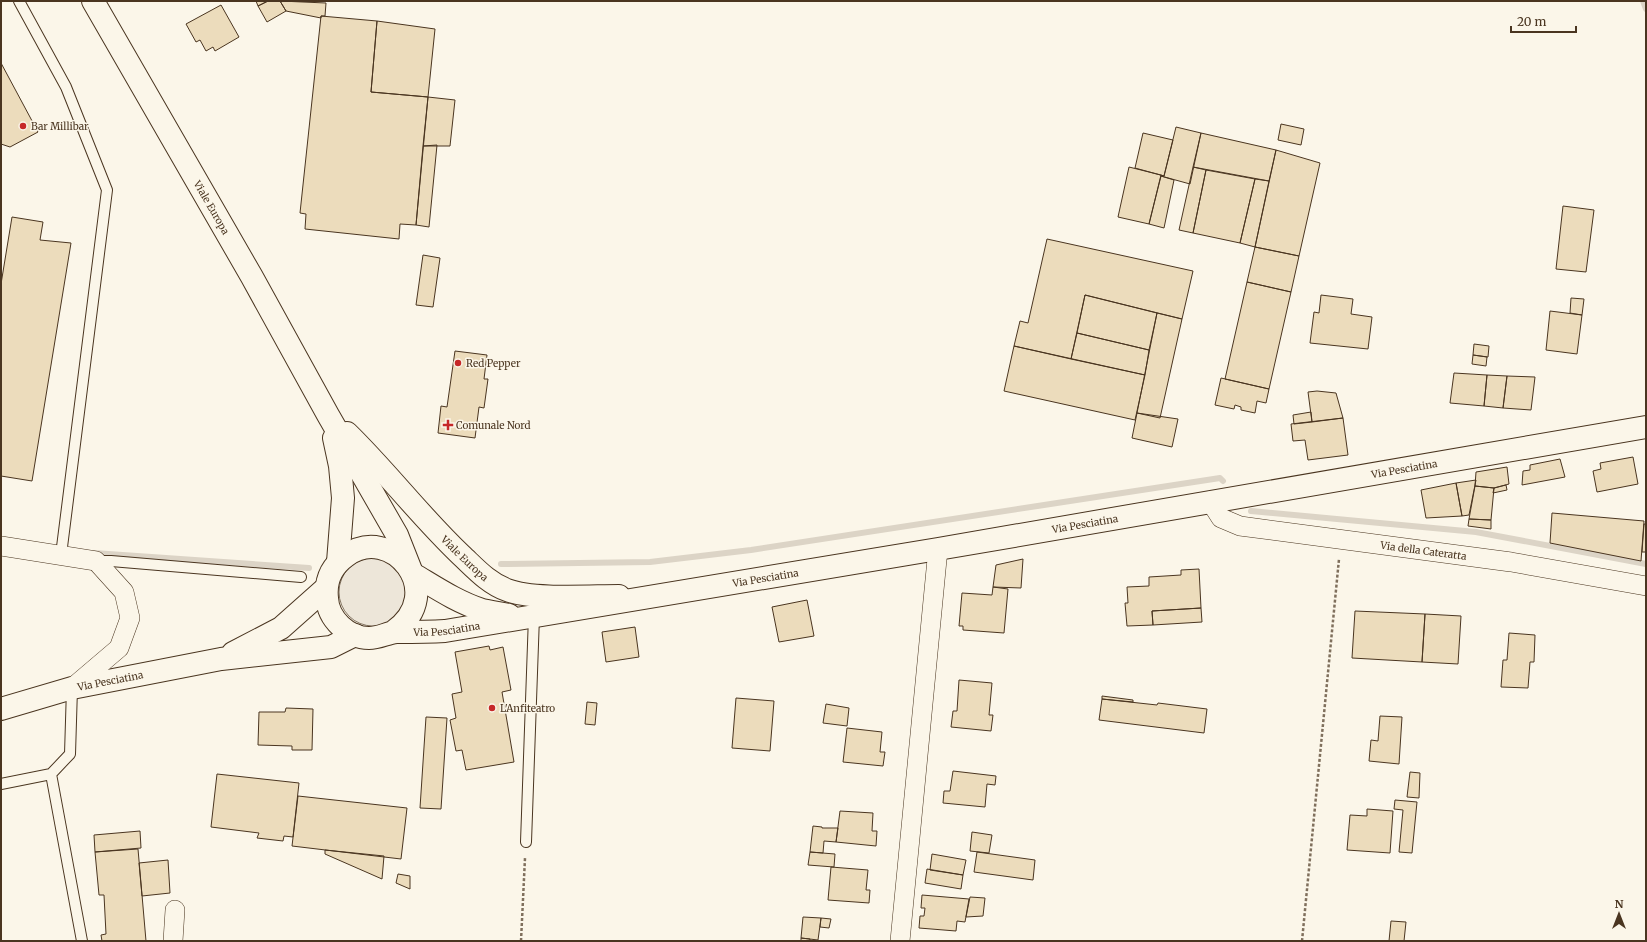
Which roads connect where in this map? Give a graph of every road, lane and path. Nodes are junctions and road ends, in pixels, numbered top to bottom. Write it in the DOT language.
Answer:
graph roads {
  1 [pos="19,1"];
  2 [pos="95,2"];
  3 [pos="328,416"];
  4 [pos="1646,427"];
  5 [pos="1210,501"];
  6 [pos="1342,539"];
  7 [pos="1,546"];
  8 [pos="938,549"];
  9 [pos="61,555"];
  10 [pos="96,561"];
  11 [pos="338,562"];
  12 [pos="413,574"];
  13 [pos="301,577"];
  14 [pos="1646,586"];
  15 [pos="326,588"];
  16 [pos="650,596"];
  17 [pos="529,617"];
  18 [pos="393,632"];
  19 [pos="355,635"];
  20 [pos="221,659"];
  21 [pos="72,688"];
  22 [pos="1,709"];
  23 [pos="51,774"];
  24 [pos="1,784"];
  25 [pos="526,842"];
  26 [pos="175,910"];
  27 [pos="82,941"];
  28 [pos="173,941"];
  29 [pos="522,941"];
  30 [pos="900,941"];
  31 [pos="1302,941"];
  1 -- 9 [label="lane"];
  2 -- 3 [label="main road, Viale Europa"];
  3 -- 11 [label="main road, Viale Europa"];
  3 -- 12 [label="main road, Viale Europa"];
  3 -- 16 [label="main road, Viale Europa"];
  4 -- 5 [label="main road, Via Pesciatina"];
  5 -- 6 [label="street, Via della Cateratta"];
  5 -- 8 [label="main road, Via Pesciatina"];
  6 -- 14 [label="street, Via della Cateratta"];
  6 -- 31 [label="path"];
  7 -- 9 [label="street"];
  8 -- 16 [label="main road, Via Pesciatina"];
  8 -- 30 [label="street"];
  9 -- 10 [label="street"];
  10 -- 13 [label="lane"];
  10 -- 21 [label="street"];
  11 -- 12 [label="main road, Via Pesciatina"];
  11 -- 15 [label="main road, Via Pesciatina"];
  12 -- 17 [label="main road, Via Pesciatina"];
  12 -- 18 [label="main road, Via Pesciatina"];
  15 -- 19 [label="main road, Via Pesciatina"];
  15 -- 20 [label="main road, Via Pesciatina"];
  16 -- 17 [label="main road, Via Pesciatina"];
  17 -- 18 [label="main road, Via Pesciatina"];
  17 -- 25 [label="lane"];
  18 -- 19 [label="main road, Via Pesciatina"];
  19 -- 20 [label="main road, Via Pesciatina"];
  20 -- 21 [label="main road, Via Pesciatina"];
  21 -- 22 [label="main road, Via Pesciatina"];
  21 -- 23 [label="lane"];
  23 -- 24 [label="lane"];
  23 -- 27 [label="lane"];
  25 -- 29 [label="path"];
  26 -- 28 [label="street"];
}
